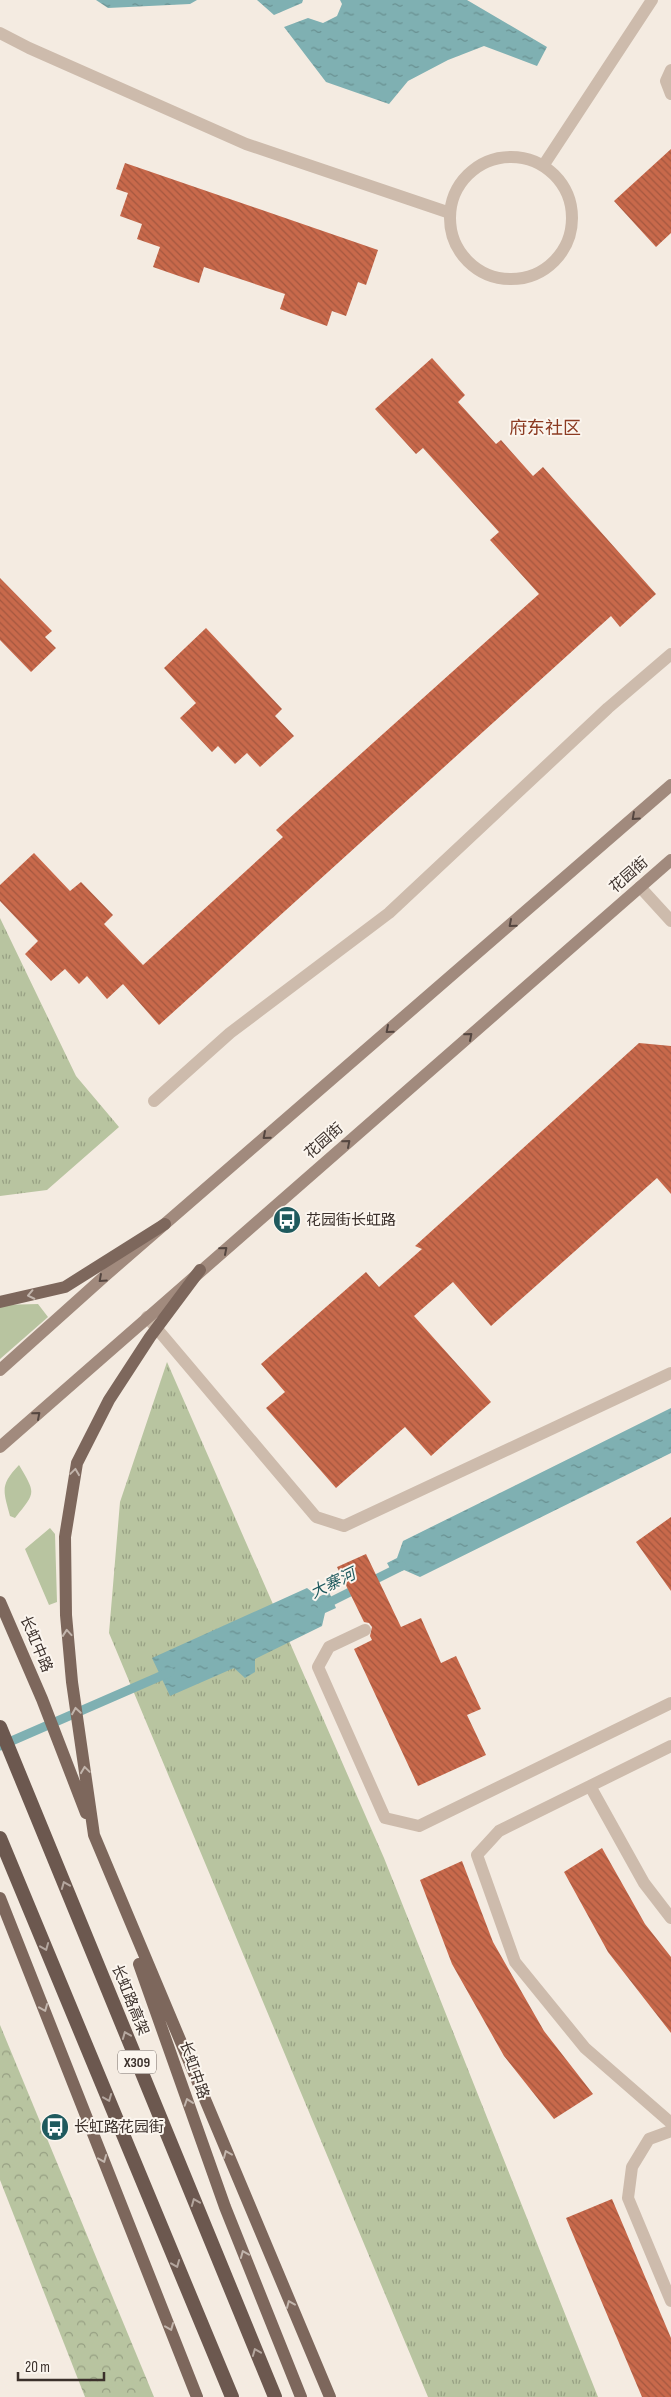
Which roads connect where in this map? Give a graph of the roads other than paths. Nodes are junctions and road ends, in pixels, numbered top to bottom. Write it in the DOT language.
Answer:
graph roads {
  1 [pos="652,0"];
  2 [pos="0,33"];
  3 [pos="671,70"];
  4 [pos="671,94"];
  5 [pos="543,166"];
  6 [pos="450,213"];
  7 [pos="671,654"];
  8 [pos="671,784"];
  9 [pos="671,860"];
  10 [pos="640,887"];
  11 [pos="671,922"];
  12 [pos="154,1101"];
  13 [pos="165,1224"];
  14 [pos="200,1270"];
  15 [pos="0,1302"];
  16 [pos="148,1317"];
  17 [pos="157,1328"];
  18 [pos="0,1370"];
  19 [pos="671,1373"];
  20 [pos="0,1447"];
  21 [pos="0,1602"];
  22 [pos="365,1630"];
  23 [pos="671,1703"];
  24 [pos="0,1726"];
  25 [pos="671,1746"];
  26 [pos="590,1786"];
  27 [pos="94,1835"];
  28 [pos="0,1838"];
  29 [pos="0,1898"];
  30 [pos="671,1918"];
  31 [pos="671,2123"];
  32 [pos="671,2131"];
  33 [pos="671,2301"];
  34 [pos="197,2397"];
  35 [pos="232,2397"];
  36 [pos="275,2397"];
  37 [pos="301,2397"];
  38 [pos="330,2397"];
  1 -- 5 [label="street"];
  2 -- 6 [label="street"];
  3 -- 4 [label="street"];
  5 -- 6 [label="street"];
  5 -- 6 [label="street"];
  7 -- 12 [label="street"];
  8 -- 13 [label="main road, one-way"];
  9 -- 10 [label="main road, 花园街"];
  10 -- 11 [label="street"];
  14 -- 10 [label="main road, 花园街, one-way"];
  13 -- 15 [label="main road, one-way"];
  13 -- 18 [label="main road, one-way"];
  14 -- 16 [label="main road, 花园街"];
  14 -- 17 [label="main road"];
  16 -- 17 [label="street"];
  20 -- 16 [label="main road, 花园街, one-way"];
  17 -- 19 [label="street"];
  27 -- 17 [label="main road, one-way"];
  21 -- 27 [label="main road, 长虹中路"];
  22 -- 23 [label="street"];
  36 -- 24 [label="highway, 长虹路高架 / X309, one-way"];
  25 -- 26 [label="street"];
  26 -- 30 [label="street"];
  26 -- 31 [label="street"];
  37 -- 27 [label="main road, 长虹中路 / X309, one-way"];
  38 -- 27 [label="main road, one-way"];
  28 -- 35 [label="highway, X309, one-way"];
  29 -- 34 [label="main road, one-way"];
  32 -- 33 [label="street"];
}
